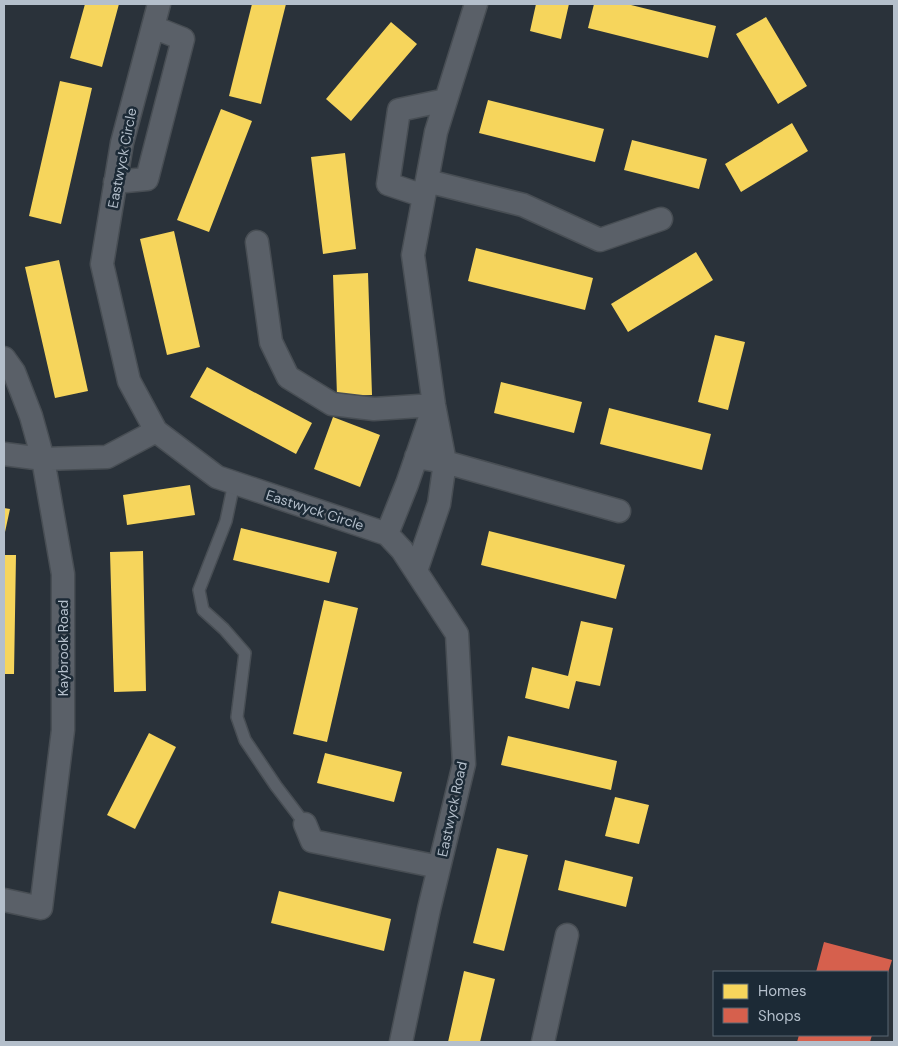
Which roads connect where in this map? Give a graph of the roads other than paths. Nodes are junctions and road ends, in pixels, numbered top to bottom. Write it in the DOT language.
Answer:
graph roads {
  1 [pos="159,4"];
  2 [pos="476,4"];
  3 [pos="153,27"];
  4 [pos="446,100"];
  5 [pos="116,182"];
  6 [pos="425,188"];
  7 [pos="661,219"];
  8 [pos="257,242"];
  9 [pos="4,358"];
  10 [pos="434,405"];
  11 [pos="156,431"];
  12 [pos="4,454"];
  13 [pos="416,457"];
  14 [pos="43,459"];
  15 [pos="445,462"];
  16 [pos="234,483"];
  17 [pos="619,511"];
  18 [pos="387,534"];
  19 [pos="416,571"];
  20 [pos="305,824"];
  21 [pos="439,866"];
  22 [pos="4,900"];
  23 [pos="567,936"];
  24 [pos="401,1042"];
  25 [pos="543,1042"];
  1 -- 3 [label="street, Eastwyck Circle"];
  2 -- 4 [label="street"];
  3 -- 5 [label="street, Eastwyck Circle"];
  3 -- 5 [label="street"];
  4 -- 6 [label="street"];
  4 -- 6 [label="street"];
  5 -- 11 [label="street, Eastwyck Circle"];
  6 -- 7 [label="street"];
  6 -- 10 [label="street"];
  8 -- 10 [label="street"];
  9 -- 14 [label="street, Kaybrook Road"];
  10 -- 13 [label="street"];
  10 -- 15 [label="street"];
  11 -- 14 [label="street"];
  11 -- 16 [label="street, Eastwyck Circle"];
  12 -- 14 [label="street"];
  13 -- 15 [label="street"];
  13 -- 18 [label="street"];
  14 -- 22 [label="street, Kaybrook Road"];
  15 -- 17 [label="street"];
  15 -- 19 [label="street"];
  16 -- 18 [label="street, Eastwyck Circle"];
  16 -- 20 [label="lane"];
  18 -- 19 [label="street, Eastwyck Road"];
  19 -- 21 [label="street, Eastwyck Road"];
  20 -- 21 [label="street"];
  21 -- 24 [label="street, Eastwyck Road"];
  23 -- 25 [label="street"];
}
